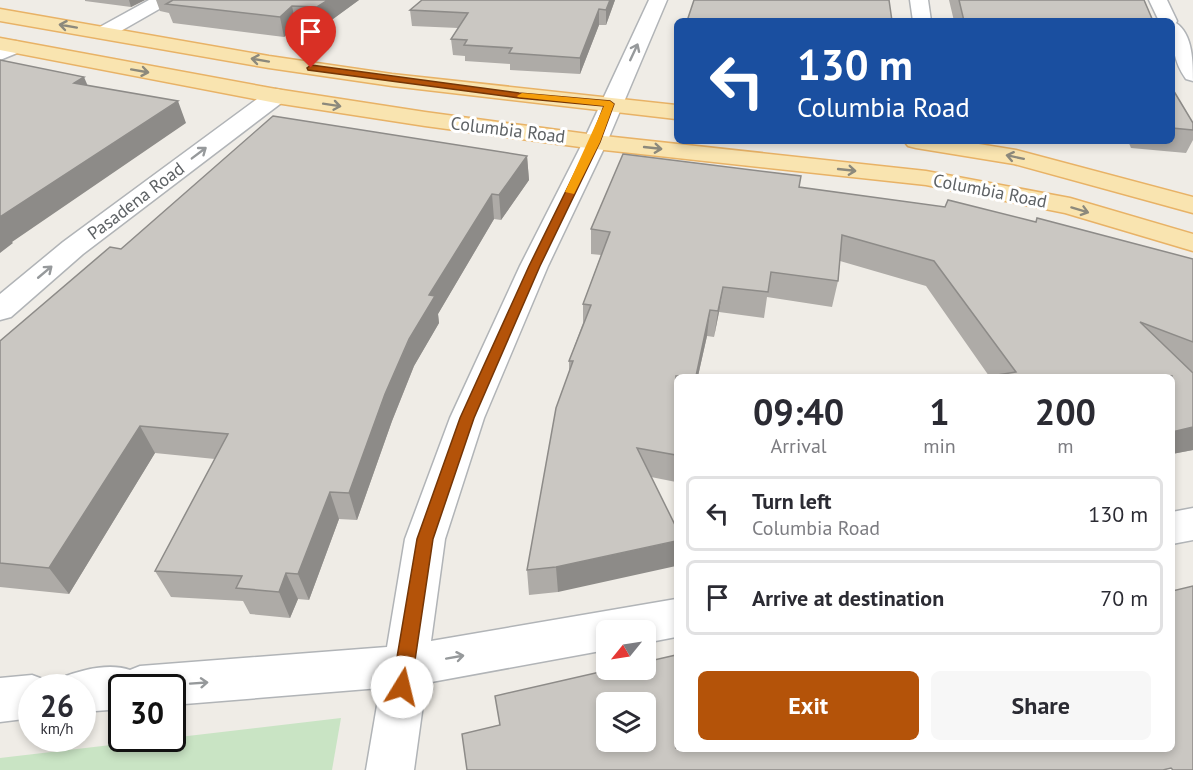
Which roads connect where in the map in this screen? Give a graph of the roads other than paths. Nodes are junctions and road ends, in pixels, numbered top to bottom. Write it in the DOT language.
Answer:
graph roads {
  1 [pos="162,0"];
  2 [pos="658,0"];
  3 [pos="919,0"];
  4 [pos="1158,0"];
  5 [pos="0,15"];
  6 [pos="922,18"];
  7 [pos="1167,18"];
  8 [pos="105,32"];
  9 [pos="1175,35"];
  10 [pos="5,48"];
  11 [pos="1193,75"];
  12 [pos="276,96"];
  13 [pos="610,104"];
  14 [pos="674,112"];
  15 [pos="595,142"];
  16 [pos="942,144"];
  17 [pos="1193,205"];
  18 [pos="1193,243"];
  19 [pos="0,310"];
  20 [pos="1193,524"];
  21 [pos="1175,527"];
  22 [pos="674,618"];
  23 [pos="656,622"];
  24 [pos="596,632"];
  25 [pos="405,666"];
  26 [pos="186,683"];
  27 [pos="18,698"];
  28 [pos="0,700"];
  29 [pos="390,770"];
  1 -- 8 [label="street"];
  13 -- 2 [label="street, one-way"];
  3 -- 6 [label="street"];
  4 -- 7 [label="street"];
  8 -- 5 [label="main road, Columbia Road, one-way"];
  13 -- 8 [label="main road, Columbia Road, one-way"];
  9 -- 11 [label="street"];
  10 -- 12 [label="main road, Columbia Road, one-way"];
  12 -- 15 [label="main road, Columbia Road, one-way"];
  19 -- 12 [label="street, Pasadena Road, one-way"];
  13 -- 14 [label="main road, Columbia Road"];
  13 -- 15 [label="street"];
  15 -- 18 [label="main road, Columbia Road, one-way"];
  15 -- 25 [label="street"];
  17 -- 16 [label="main road, Columbia Road, one-way"];
  20 -- 21 [label="street"];
  22 -- 23 [label="street"];
  25 -- 24 [label="street, one-way"];
  26 -- 25 [label="street, one-way"];
  25 -- 29 [label="street"];
  27 -- 28 [label="street"];
}
